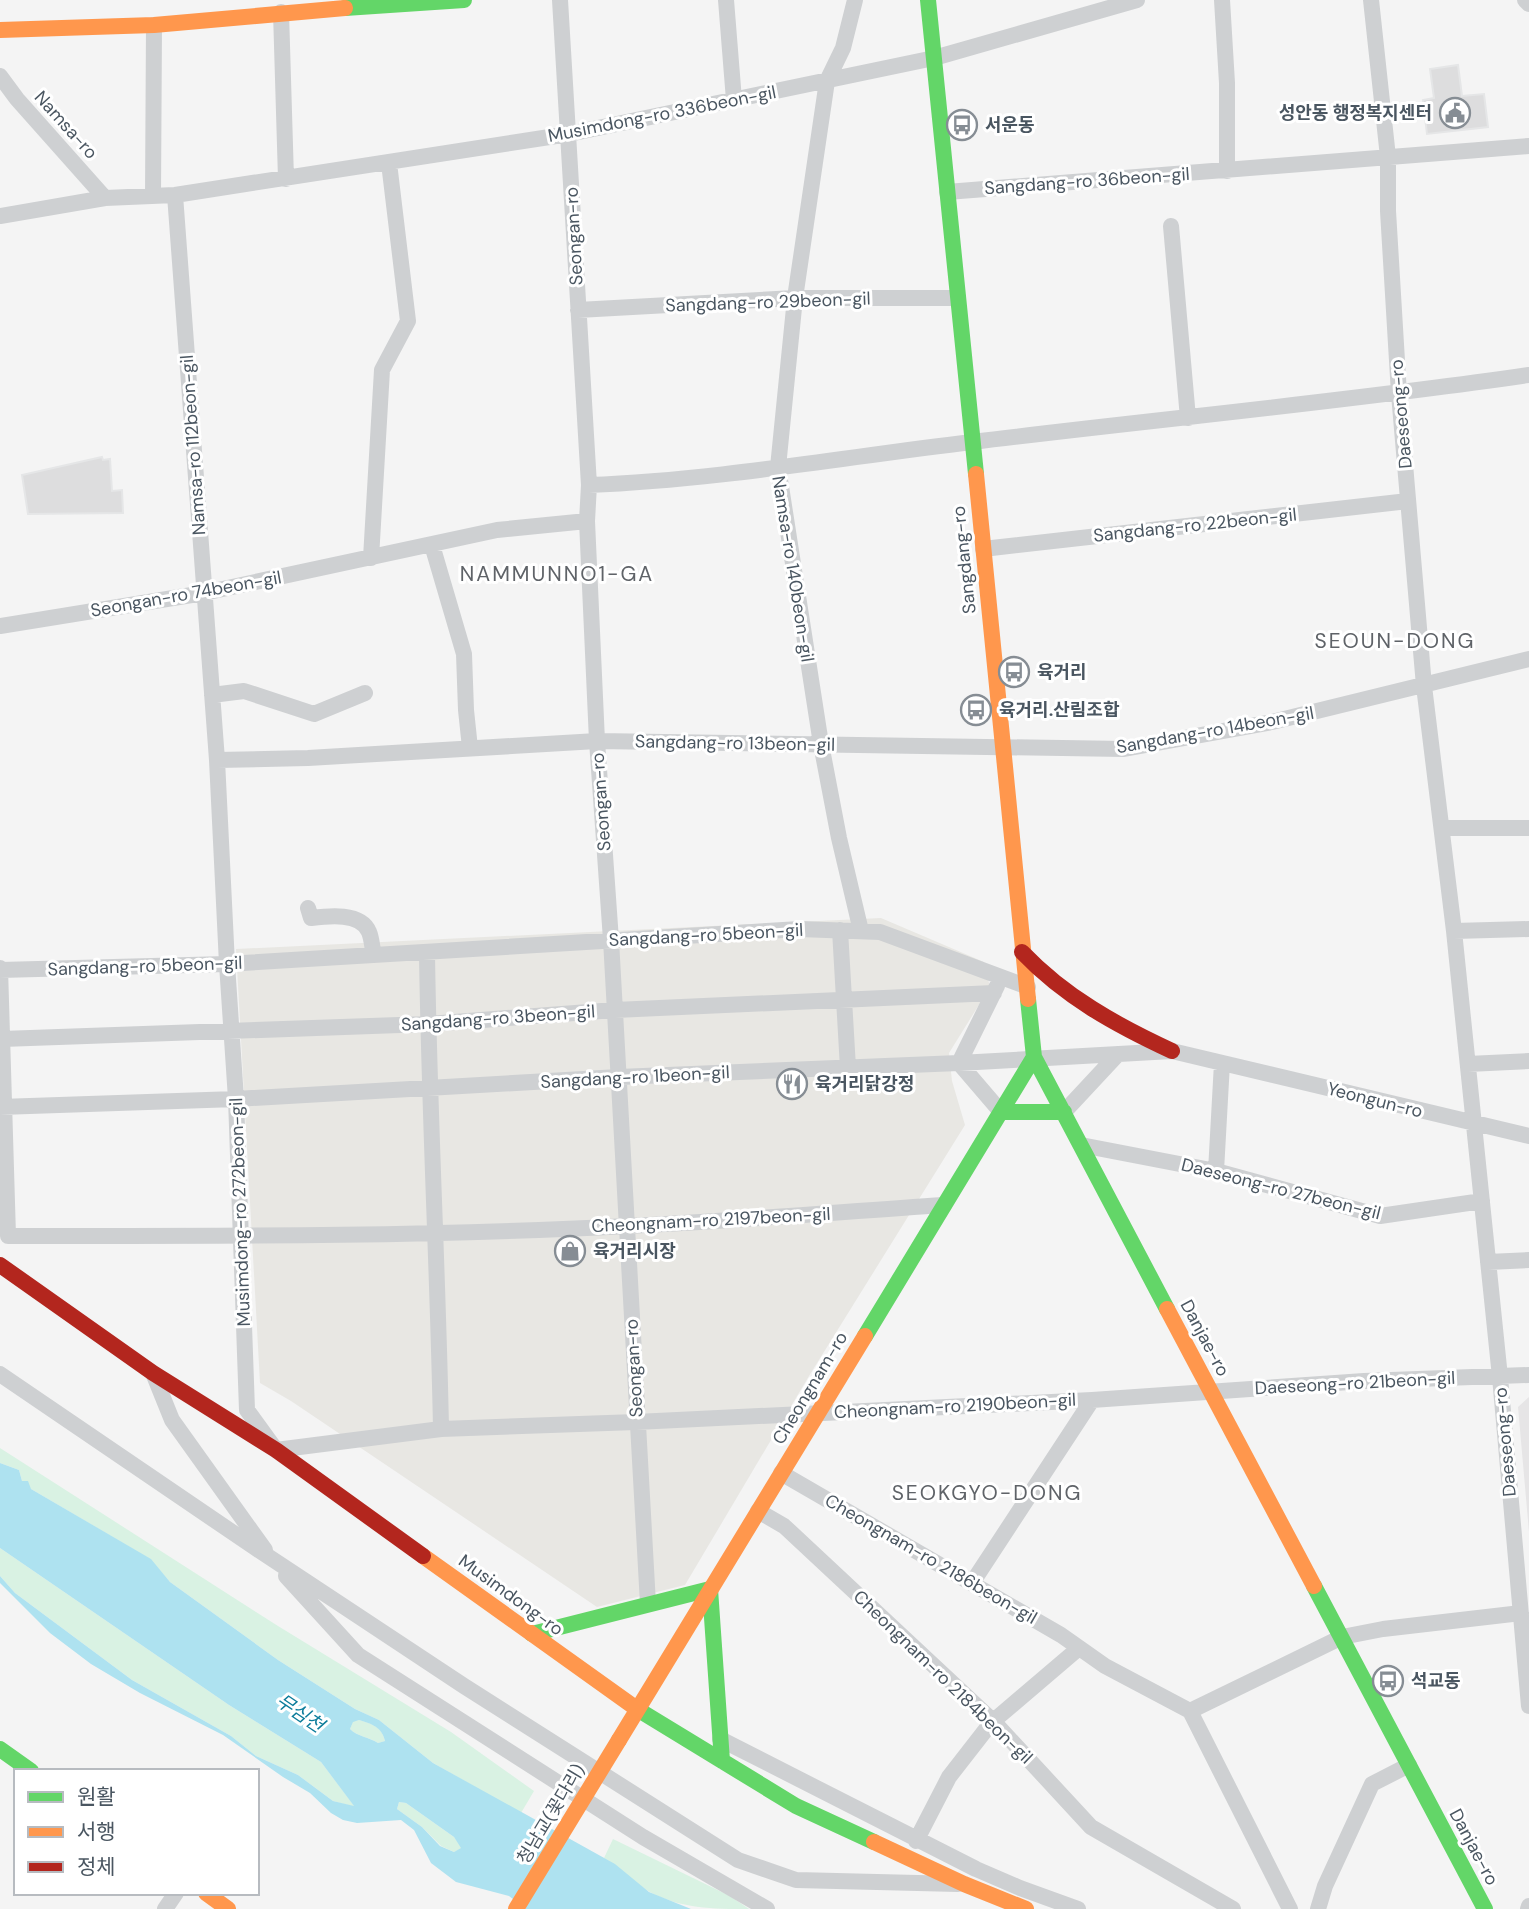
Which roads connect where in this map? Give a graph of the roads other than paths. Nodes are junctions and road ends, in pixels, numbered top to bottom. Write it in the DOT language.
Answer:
graph roads {
  1 [pos="464,0"];
  2 [pos="560,0"];
  3 [pos="726,0"];
  4 [pos="855,0"];
  5 [pos="928,0"];
  6 [pos="1137,0"];
  7 [pos="1222,0"];
  8 [pos="1371,0"];
  9 [pos="1525,0"];
  10 [pos="1529,4"];
  11 [pos="281,12"];
  12 [pos="154,25"];
  13 [pos="0,30"];
  14 [pos="934,58"];
  15 [pos="0,76"];
  16 [pos="827,81"];
  17 [pos="734,100"];
  18 [pos="569,134"];
  19 [pos="1529,146"];
  20 [pos="1388,157"];
  21 [pos="389,163"];
  22 [pos="1227,171"];
  23 [pos="286,179"];
  24 [pos="947,192"];
  25 [pos="175,195"];
  26 [pos="153,196"];
  27 [pos="105,198"];
  28 [pos="0,216"];
  29 [pos="1171,226"];
  30 [pos="795,298"];
  31 [pos="958,298"];
  32 [pos="578,310"];
  33 [pos="1529,375"];
  34 [pos="1399,394"];
  35 [pos="1188,418"];
  36 [pos="972,442"];
  37 [pos="778,467"];
  38 [pos="589,485"];
  39 [pos="1408,501"];
  40 [pos="587,520"];
  41 [pos="432,545"];
  42 [pos="982,549"];
  43 [pos="372,558"];
  44 [pos="204,593"];
  45 [pos="0,626"];
  46 [pos="1529,659"];
  47 [pos="1424,685"];
  48 [pos="365,693"];
  49 [pos="212,695"];
  50 [pos="597,741"];
  51 [pos="821,744"];
  52 [pos="470,748"];
  53 [pos="1002,749"];
  54 [pos="217,760"];
  55 [pos="1442,828"];
  56 [pos="1529,828"];
  57 [pos="308,908"];
  58 [pos="1529,929"];
  59 [pos="840,930"];
  60 [pos="861,931"];
  61 [pos="1454,931"];
  62 [pos="611,940"];
  63 [pos="427,952"];
  64 [pos="1022,952"];
  65 [pos="374,955"];
  66 [pos="227,964"];
  67 [pos="0,969"];
  68 [pos="1002,977"];
  69 [pos="1028,987"];
  70 [pos="994,993"];
  71 [pos="845,999"];
  72 [pos="615,1010"];
  73 [pos="428,1024"];
  74 [pos="232,1030"];
  75 [pos="2,1039"];
  76 [pos="1172,1051"];
  77 [pos="1118,1054"];
  78 [pos="1034,1057"];
  79 [pos="1529,1061"];
  80 [pos="959,1063"];
  81 [pos="1222,1063"];
  82 [pos="1468,1064"];
  83 [pos="848,1068"];
  84 [pos="619,1077"];
  85 [pos="429,1088"];
  86 [pos="236,1099"];
  87 [pos="2,1107"];
  88 [pos="1001,1112"];
  89 [pos="1064,1112"];
  90 [pos="1474,1124"];
  91 [pos="1529,1136"];
  92 [pos="1081,1145"];
  93 [pos="1216,1171"];
  94 [pos="1482,1201"];
  95 [pos="944,1205"];
  96 [pos="626,1226"];
  97 [pos="437,1232"];
  98 [pos="241,1236"];
  99 [pos="4,1241"];
  100 [pos="1529,1260"];
  101 [pos="1488,1262"];
  102 [pos="0,1265"];
  103 [pos="153,1373"];
  104 [pos="0,1374"];
  105 [pos="1529,1376"];
  106 [pos="1500,1377"];
  107 [pos="1211,1390"];
  108 [pos="1092,1400"];
  109 [pos="818,1413"];
  110 [pos="636,1422"];
  111 [pos="441,1429"];
  112 [pos="276,1450"];
  113 [pos="781,1473"];
  114 [pos="758,1511"];
  115 [pos="271,1559"];
  116 [pos="972,1583"];
  117 [pos="710,1589"];
  118 [pos="648,1604"];
  119 [pos="1521,1613"];
  120 [pos="532,1634"];
  121 [pos="1342,1637"];
  122 [pos="1079,1648"];
  123 [pos="1529,1706"];
  124 [pos="637,1709"];
  125 [pos="1190,1711"];
  126 [pos="993,1721"];
  127 [pos="720,1739"];
  128 [pos="618,1740"];
  129 [pos="0,1749"];
  130 [pos="722,1760"];
  131 [pos="1409,1765"];
  132 [pos="28,1769"];
  133 [pos="916,1840"];
  134 [pos="964,1884"];
  135 [pos="209,1895"];
  136 [pos="228,1909"];
  137 [pos="516,1909"];
  138 [pos="767,1909"];
  139 [pos="1026,1909"];
  140 [pos="1079,1909"];
  141 [pos="1233,1909"];
  142 [pos="1290,1909"];
  143 [pos="1318,1909"];
  144 [pos="1485,1909"];
  1 -- 11 [label="street"];
  2 -- 18 [label="street, Seongan-ro"];
  3 -- 17 [label="street"];
  4 -- 16 [label="street, Namsa-ro 140beon-gil"];
  5 -- 14 [label="street, Sangdang-ro"];
  6 -- 14 [label="street"];
  7 -- 22 [label="street"];
  8 -- 20 [label="street, Daeseong-ro"];
  9 -- 10 [label="street"];
  11 -- 12 [label="street"];
  11 -- 23 [label="street"];
  12 -- 13 [label="street"];
  12 -- 26 [label="street"];
  14 -- 16 [label="street, Musimdong-ro 336beon-gil"];
  14 -- 24 [label="street, Sangdang-ro"];
  15 -- 27 [label="street, Namsa-ro"];
  16 -- 17 [label="street, Musimdong-ro 336beon-gil"];
  16 -- 30 [label="street, Namsa-ro 140beon-gil"];
  17 -- 18 [label="street, Musimdong-ro 336beon-gil"];
  18 -- 21 [label="street, Musimdong-ro 336beon-gil"];
  18 -- 32 [label="street, Seongan-ro"];
  19 -- 20 [label="street, Sangdang-ro 36beon-gil"];
  20 -- 22 [label="street, Sangdang-ro 36beon-gil"];
  20 -- 34 [label="street, Daeseong-ro"];
  21 -- 23 [label="street, Musimdong-ro 336beon-gil"];
  21 -- 43 [label="street"];
  22 -- 24 [label="street, Sangdang-ro 36beon-gil"];
  23 -- 25 [label="street, Musimdong-ro 336beon-gil"];
  24 -- 31 [label="street, Sangdang-ro"];
  25 -- 26 [label="street, Musimdong-ro 336beon-gil"];
  25 -- 44 [label="street, Namsa-ro 112beon-gil"];
  26 -- 27 [label="street, Musimdong-ro 336beon-gil"];
  27 -- 28 [label="street, Musimdong-ro 336beon-gil"];
  29 -- 35 [label="street"];
  30 -- 31 [label="street, Sangdang-ro 29beon-gil"];
  30 -- 32 [label="street, Sangdang-ro 29beon-gil"];
  30 -- 37 [label="street, Namsa-ro 140beon-gil"];
  31 -- 36 [label="street, Sangdang-ro"];
  32 -- 38 [label="street, Seongan-ro"];
  33 -- 34 [label="street"];
  34 -- 35 [label="street"];
  34 -- 39 [label="street, Daeseong-ro"];
  35 -- 36 [label="street"];
  36 -- 37 [label="street"];
  36 -- 42 [label="street, Sangdang-ro"];
  37 -- 38 [label="street"];
  37 -- 51 [label="street, Namsa-ro 140beon-gil"];
  38 -- 40 [label="street, Seongan-ro"];
  39 -- 42 [label="street, Sangdang-ro 22beon-gil"];
  39 -- 47 [label="street, Daeseong-ro"];
  40 -- 41 [label="street, Seongan-ro 74beon-gil"];
  40 -- 50 [label="street, Seongan-ro"];
  41 -- 43 [label="street, Seongan-ro 74beon-gil"];
  41 -- 52 [label="street"];
  42 -- 53 [label="street, Sangdang-ro"];
  43 -- 44 [label="street, Seongan-ro 74beon-gil"];
  44 -- 45 [label="street, Seongan-ro 74beon-gil"];
  44 -- 49 [label="street, Namsa-ro 112beon-gil"];
  46 -- 47 [label="street, Sangdang-ro 14beon-gil"];
  47 -- 53 [label="street, Sangdang-ro 14beon-gil"];
  47 -- 55 [label="street, Daeseong-ro"];
  48 -- 49 [label="street"];
  49 -- 54 [label="street, Namsa-ro 112beon-gil"];
  50 -- 51 [label="street, Sangdang-ro 13beon-gil"];
  50 -- 52 [label="street, Sangdang-ro 13beon-gil"];
  50 -- 62 [label="street, Seongan-ro"];
  51 -- 53 [label="street, Sangdang-ro 13beon-gil"];
  51 -- 60 [label="street, Namsa-ro 140beon-gil"];
  52 -- 54 [label="street, Sangdang-ro 13beon-gil"];
  53 -- 64 [label="street, Sangdang-ro"];
  54 -- 66 [label="street, Namsa-ro 112beon-gil"];
  55 -- 56 [label="street"];
  55 -- 61 [label="street, Daeseong-ro"];
  57 -- 65 [label="street"];
  58 -- 61 [label="street"];
  59 -- 60 [label="street, Sangdang-ro 5beon-gil"];
  59 -- 62 [label="street, Sangdang-ro 5beon-gil"];
  59 -- 71 [label="street"];
  60 -- 68 [label="street, Sangdang-ro 5beon-gil"];
  61 -- 82 [label="street, Daeseong-ro"];
  62 -- 63 [label="street, Sangdang-ro 5beon-gil"];
  62 -- 72 [label="street, Seongan-ro"];
  63 -- 65 [label="street, Sangdang-ro 5beon-gil"];
  63 -- 73 [label="street"];
  64 -- 69 [label="street, Sangdang-ro"];
  64 -- 76 [label="street"];
  65 -- 66 [label="street, Sangdang-ro 5beon-gil"];
  66 -- 67 [label="street, Sangdang-ro 5beon-gil"];
  66 -- 74 [label="street, Musimdong-ro 272beon-gil"];
  67 -- 75 [label="street"];
  68 -- 69 [label="street, Sangdang-ro 5beon-gil"];
  68 -- 70 [label="street"];
  69 -- 78 [label="street, Sangdang-ro"];
  70 -- 71 [label="street, Sangdang-ro 3beon-gil"];
  70 -- 80 [label="street"];
  71 -- 72 [label="street, Sangdang-ro 3beon-gil"];
  71 -- 83 [label="street"];
  72 -- 73 [label="street, Sangdang-ro 3beon-gil"];
  72 -- 84 [label="street, Seongan-ro"];
  73 -- 74 [label="street, Sangdang-ro 3beon-gil"];
  73 -- 85 [label="street"];
  74 -- 75 [label="street, Sangdang-ro 3beon-gil"];
  74 -- 86 [label="street, Musimdong-ro 272beon-gil"];
  75 -- 87 [label="street"];
  76 -- 77 [label="street, Yeongun-ro"];
  76 -- 81 [label="street, Yeongun-ro"];
  77 -- 78 [label="street, Yeongun-ro"];
  77 -- 89 [label="street"];
  78 -- 80 [label="street, Sangdang-ro 1beon-gil"];
  78 -- 88 [label="street, Cheongnam-ro"];
  78 -- 89 [label="street, Danjae-ro"];
  79 -- 82 [label="street"];
  80 -- 83 [label="street, Sangdang-ro 1beon-gil"];
  80 -- 88 [label="street"];
  81 -- 90 [label="street, Yeongun-ro"];
  81 -- 93 [label="street"];
  82 -- 90 [label="street, Daeseong-ro"];
  83 -- 84 [label="street, Sangdang-ro 1beon-gil"];
  84 -- 85 [label="street, Sangdang-ro 1beon-gil"];
  84 -- 96 [label="street, Seongan-ro"];
  85 -- 86 [label="street, Sangdang-ro 1beon-gil"];
  85 -- 97 [label="street"];
  86 -- 87 [label="street, Sangdang-ro 1beon-gil"];
  86 -- 98 [label="street, Musimdong-ro 272beon-gil"];
  87 -- 99 [label="street"];
  88 -- 89 [label="street"];
  88 -- 95 [label="street, Cheongnam-ro"];
  89 -- 92 [label="street, Danjae-ro"];
  90 -- 91 [label="street, Yeongun-ro"];
  90 -- 94 [label="street, Daeseong-ro"];
  92 -- 93 [label="street, Daeseong-ro 27beon-gil"];
  92 -- 107 [label="street, Danjae-ro"];
  93 -- 94 [label="street, Daeseong-ro 27beon-gil"];
  94 -- 101 [label="street, Daeseong-ro"];
  95 -- 96 [label="street, Cheongnam-ro 2197beon-gil"];
  95 -- 109 [label="street, Cheongnam-ro"];
  96 -- 97 [label="street, Cheongnam-ro 2197beon-gil"];
  96 -- 110 [label="street, Seongan-ro"];
  97 -- 98 [label="street, Cheongnam-ro 2197beon-gil"];
  97 -- 111 [label="street"];
  98 -- 99 [label="street, Cheongnam-ro 2197beon-gil"];
  98 -- 112 [label="street, Musimdong-ro 272beon-gil"];
  100 -- 101 [label="street"];
  101 -- 106 [label="street, Daeseong-ro"];
  102 -- 103 [label="street, Musimdong-ro"];
  103 -- 112 [label="street, Musimdong-ro"];
  103 -- 115 [label="street"];
  104 -- 115 [label="street"];
  105 -- 106 [label="street, Daeseong-ro 21beon-gil"];
  106 -- 107 [label="street, Daeseong-ro 21beon-gil"];
  106 -- 119 [label="street, Daeseong-ro"];
  107 -- 108 [label="street, Cheongnam-ro 2190beon-gil"];
  107 -- 121 [label="street, Danjae-ro"];
  108 -- 109 [label="street, Cheongnam-ro 2190beon-gil"];
  108 -- 116 [label="street, Cheongnam-ro 2190beon-gil"];
  109 -- 110 [label="street, Cheongnam-ro 2190beon-gil"];
  109 -- 113 [label="street, Cheongnam-ro"];
  110 -- 111 [label="street, Cheongnam-ro 2190beon-gil"];
  110 -- 118 [label="street, Seongan-ro"];
  111 -- 112 [label="street, Cheongnam-ro 2190beon-gil"];
  112 -- 120 [label="street, Musimdong-ro"];
  113 -- 114 [label="street, Cheongnam-ro"];
  113 -- 116 [label="street, Cheongnam-ro 2186beon-gil"];
  114 -- 117 [label="street, Cheongnam-ro"];
  114 -- 126 [label="street, Cheongnam-ro 2184beon-gil"];
  115 -- 134 [label="street"];
  115 -- 138 [label="street"];
  116 -- 122 [label="street, Cheongnam-ro 2186beon-gil"];
  117 -- 118 [label="street"];
  117 -- 124 [label="street, Cheongnam-ro"];
  117 -- 127 [label="street"];
  118 -- 120 [label="street"];
  119 -- 121 [label="street"];
  119 -- 123 [label="street, Daeseong-ro"];
  120 -- 124 [label="street, Musimdong-ro"];
  121 -- 125 [label="street"];
  121 -- 131 [label="street, Danjae-ro"];
  122 -- 125 [label="street, Cheongnam-ro 2186beon-gil"];
  122 -- 126 [label="street"];
  124 -- 128 [label="street, Cheongnam-ro"];
  124 -- 130 [label="street, Musimdong-ro"];
  125 -- 142 [label="street"];
  126 -- 133 [label="street"];
  126 -- 141 [label="street, Cheongnam-ro 2184beon-gil"];
  127 -- 130 [label="street"];
  127 -- 133 [label="street"];
  128 -- 137 [label="street, 청남교(꽃다리), bridge"];
  129 -- 132 [label="street"];
  130 -- 134 [label="street, Musimdong-ro"];
  131 -- 143 [label="street"];
  131 -- 144 [label="street, Danjae-ro"];
  133 -- 140 [label="street"];
  134 -- 139 [label="street, Musimdong-ro"];
  135 -- 136 [label="street"];
}
